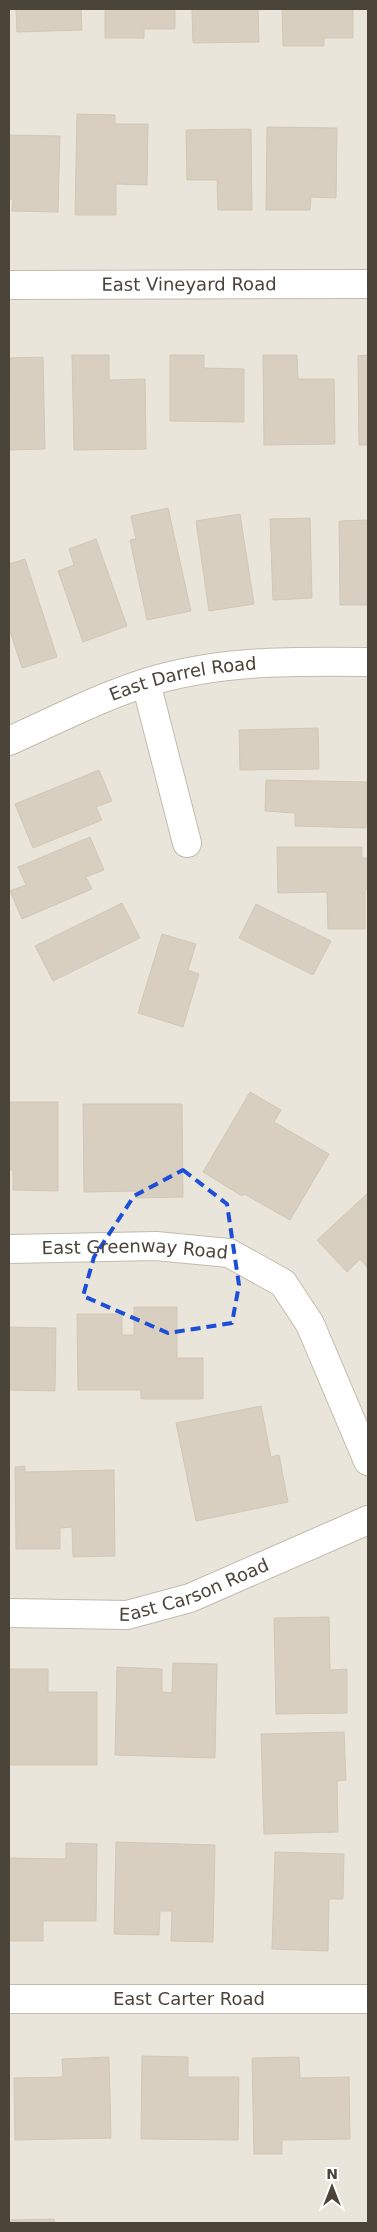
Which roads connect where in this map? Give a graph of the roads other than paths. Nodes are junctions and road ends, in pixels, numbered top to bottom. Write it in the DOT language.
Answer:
graph roads {
  1 [pos="368,284"];
  2 [pos="9,286"];
  3 [pos="368,662"];
  4 [pos="146,683"];
  5 [pos="9,741"];
  6 [pos="187,843"];
  7 [pos="9,1250"];
  8 [pos="368,1461"];
  9 [pos="368,1520"];
  10 [pos="9,1613"];
  11 [pos="9,1999"];
  12 [pos="368,1999"];
  1 -- 2 [label="street, East Vineyard Road"];
  3 -- 4 [label="street, East Darrel Road"];
  4 -- 5 [label="street, East Darrel Road"];
  4 -- 6 [label="street"];
  7 -- 8 [label="street, East Greenway Road"];
  9 -- 10 [label="street, East Carson Road"];
  11 -- 12 [label="street, East Carter Road"];
}
